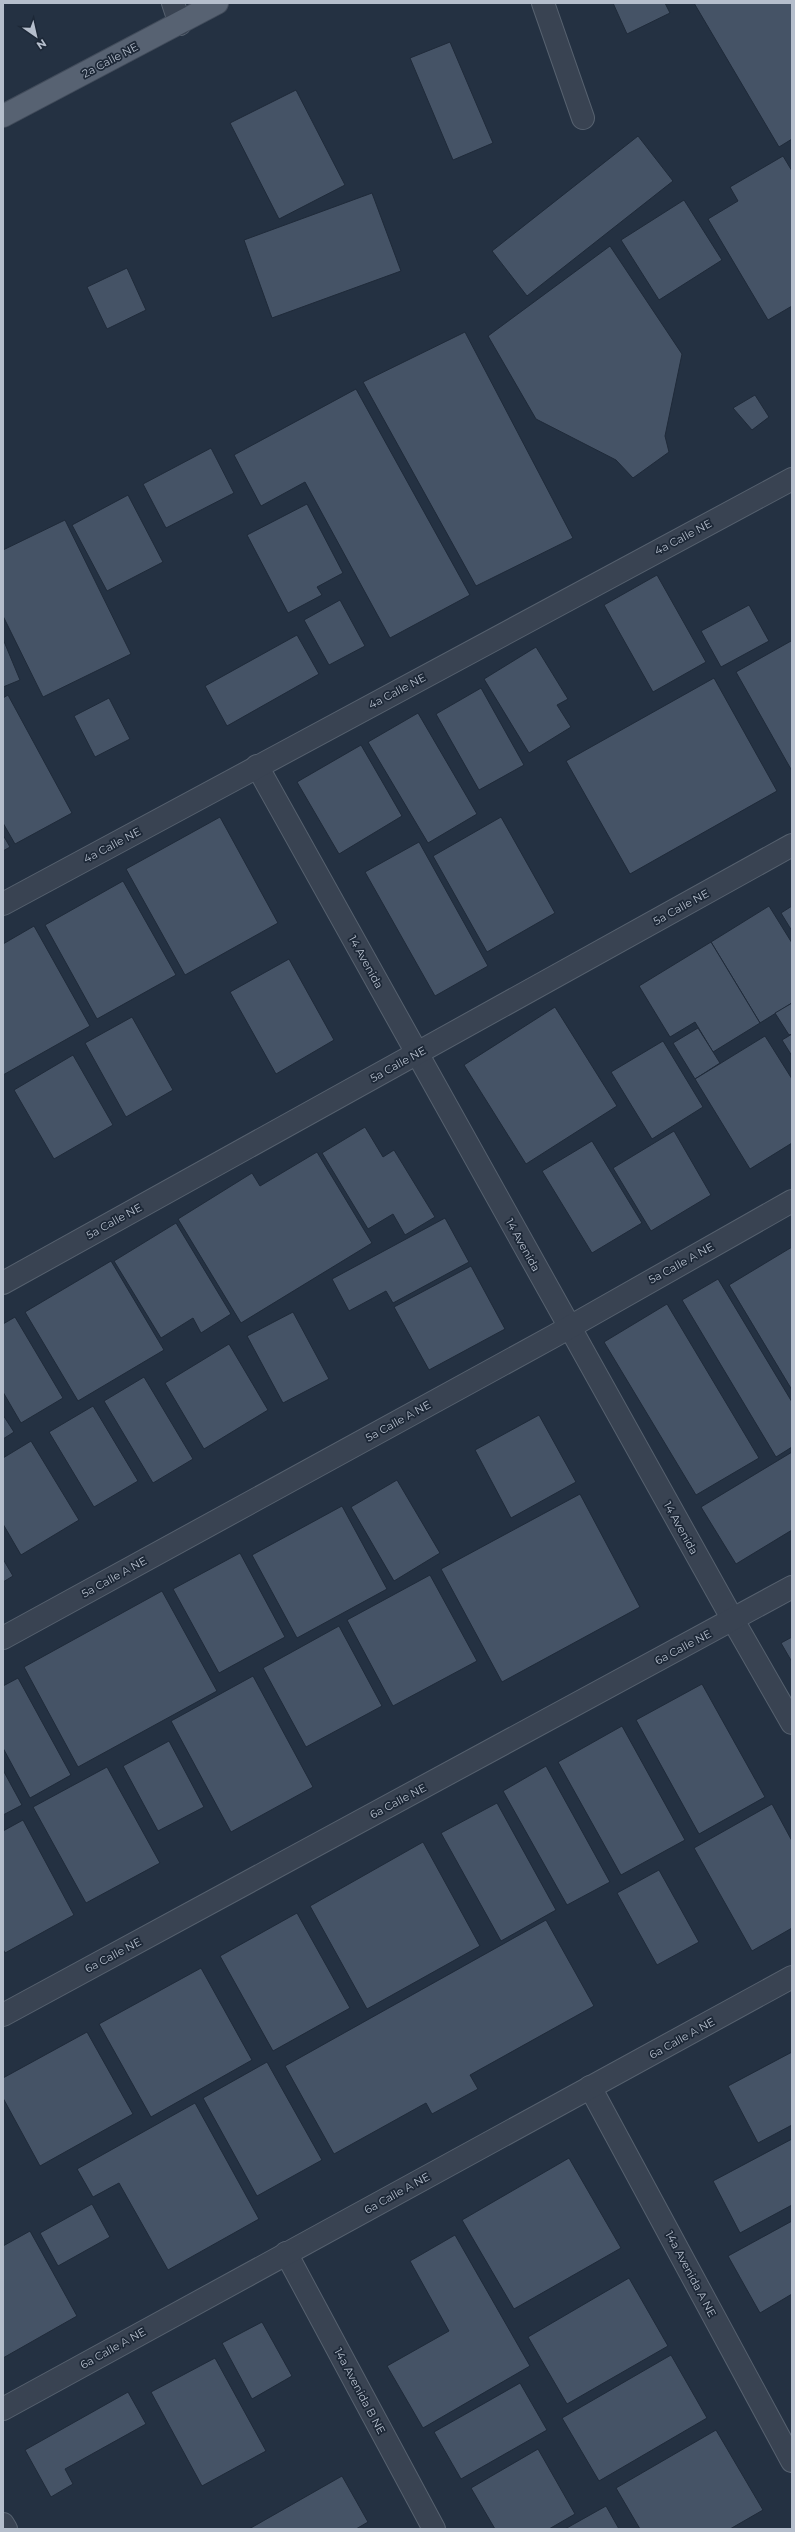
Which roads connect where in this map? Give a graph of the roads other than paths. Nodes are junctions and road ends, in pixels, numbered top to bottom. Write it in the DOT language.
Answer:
graph roads {
  1 [pos="173,3"];
  2 [pos="217,3"];
  3 [pos="543,3"];
  4 [pos="180,24"];
  5 [pos="3,116"];
  6 [pos="583,118"];
  7 [pos="792,479"];
  8 [pos="257,766"];
  9 [pos="792,844"];
  10 [pos="3,904"];
  11 [pos="417,1054"];
  12 [pos="792,1201"];
  13 [pos="3,1283"];
  14 [pos="569,1327"];
  15 [pos="792,1587"];
  16 [pos="733,1620"];
  17 [pos="3,1638"];
  18 [pos="792,1723"];
  19 [pos="792,1977"];
  20 [pos="3,2015"];
  21 [pos="590,2087"];
  22 [pos="286,2253"];
  23 [pos="3,2409"];
  24 [pos="792,2461"];
  25 [pos="3,2524"];
  26 [pos="6,2529"];
  27 [pos="434,2529"];
  1 -- 4 [label="street"];
  2 -- 4 [label="main road, 2a Calle NE"];
  3 -- 6 [label="street"];
  4 -- 5 [label="main road, 2a Calle NE"];
  7 -- 8 [label="street, 4a Calle NE"];
  8 -- 10 [label="street, 4a Calle NE"];
  8 -- 11 [label="street, 14 Avenida"];
  9 -- 11 [label="street, 5a Calle NE"];
  11 -- 13 [label="street, 5a Calle NE"];
  11 -- 14 [label="street, 14 Avenida"];
  12 -- 14 [label="street, 5a Calle A NE"];
  14 -- 16 [label="street, 14 Avenida"];
  14 -- 17 [label="street, 5a Calle A NE"];
  15 -- 16 [label="street, 6a Calle NE"];
  16 -- 18 [label="street, 14 Avenida"];
  16 -- 20 [label="street, 6a Calle NE"];
  19 -- 21 [label="street, 6a Calle A NE"];
  21 -- 22 [label="street, 6a Calle A NE"];
  21 -- 24 [label="street, 14a Avenida A NE"];
  22 -- 23 [label="street, 6a Calle A NE"];
  22 -- 27 [label="street, 14a Avenida B NE"];
  25 -- 26 [label="street"];
}
